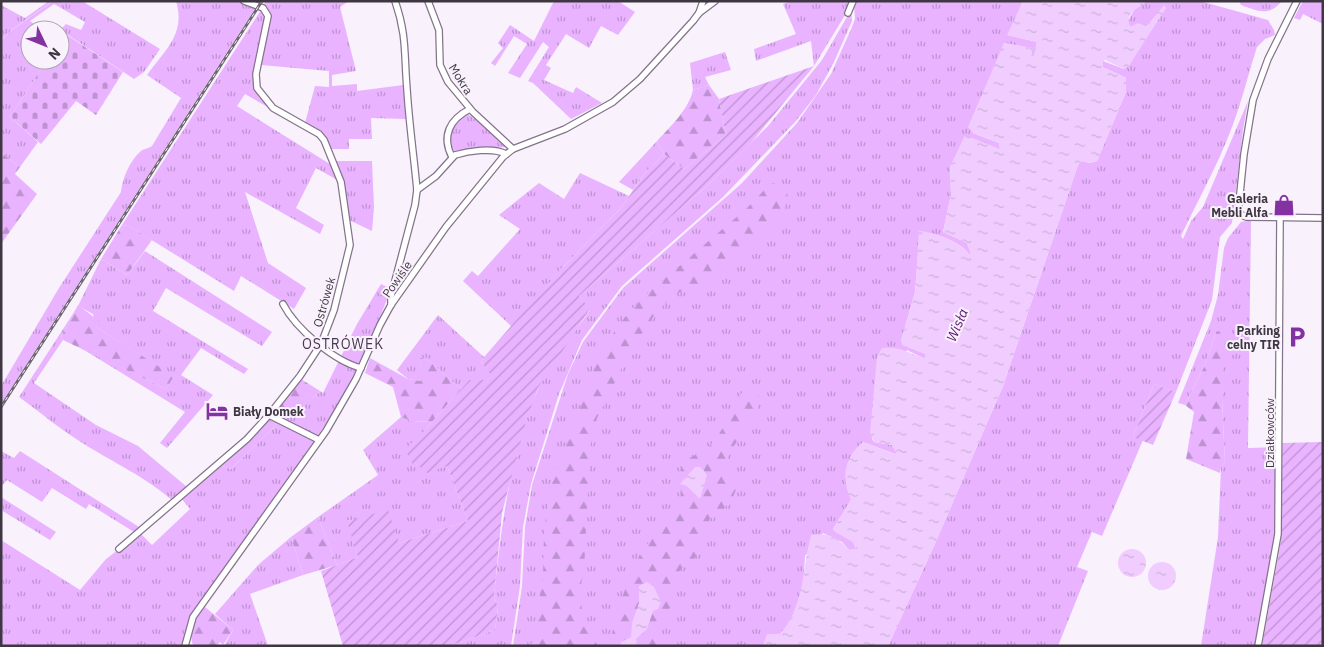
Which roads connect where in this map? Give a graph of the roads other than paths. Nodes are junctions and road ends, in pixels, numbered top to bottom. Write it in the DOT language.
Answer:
graph roads {
  1 [pos="244,1"];
  2 [pos="395,1"];
  3 [pos="428,1"];
  4 [pos="703,1"];
  5 [pos="715,1"];
  6 [pos="853,1"];
  7 [pos="1297,1"];
  8 [pos="699,13"];
  9 [pos="848,13"];
  10 [pos="470,109"];
  11 [pos="513,149"];
  12 [pos="506,154"];
  13 [pos="452,157"];
  14 [pos="417,190"];
  15 [pos="1280,218"];
  16 [pos="1323,218"];
  17 [pos="283,304"];
  18 [pos="391,305"];
  19 [pos="321,344"];
  20 [pos="361,368"];
  21 [pos="270,415"];
  22 [pos="319,440"];
  23 [pos="119,549"];
  24 [pos="186,645"];
  25 [pos="1258,646"];
  1 -- 19 [label="street, Ostrówek"];
  2 -- 14 [label="street"];
  3 -- 10 [label="street, Mokra"];
  4 -- 8 [label="street, Powiśle"];
  5 -- 8 [label="street"];
  6 -- 9 [label="street"];
  7 -- 15 [label="street"];
  8 -- 11 [label="street, Powiśle"];
  10 -- 11 [label="street, Mokra"];
  10 -- 13 [label="street"];
  11 -- 12 [label="street, Powiśle"];
  12 -- 13 [label="street"];
  12 -- 18 [label="street, Powiśle"];
  13 -- 14 [label="street"];
  14 -- 18 [label="street"];
  15 -- 16 [label="street"];
  15 -- 25 [label="street, Działkowców"];
  17 -- 19 [label="street"];
  18 -- 20 [label="street, Powiśle"];
  19 -- 20 [label="street"];
  19 -- 21 [label="street, Ostrówek"];
  20 -- 22 [label="street, Powiśle"];
  21 -- 22 [label="street"];
  21 -- 23 [label="street, Ostrówek"];
  22 -- 24 [label="street, Powiśle"];
}
